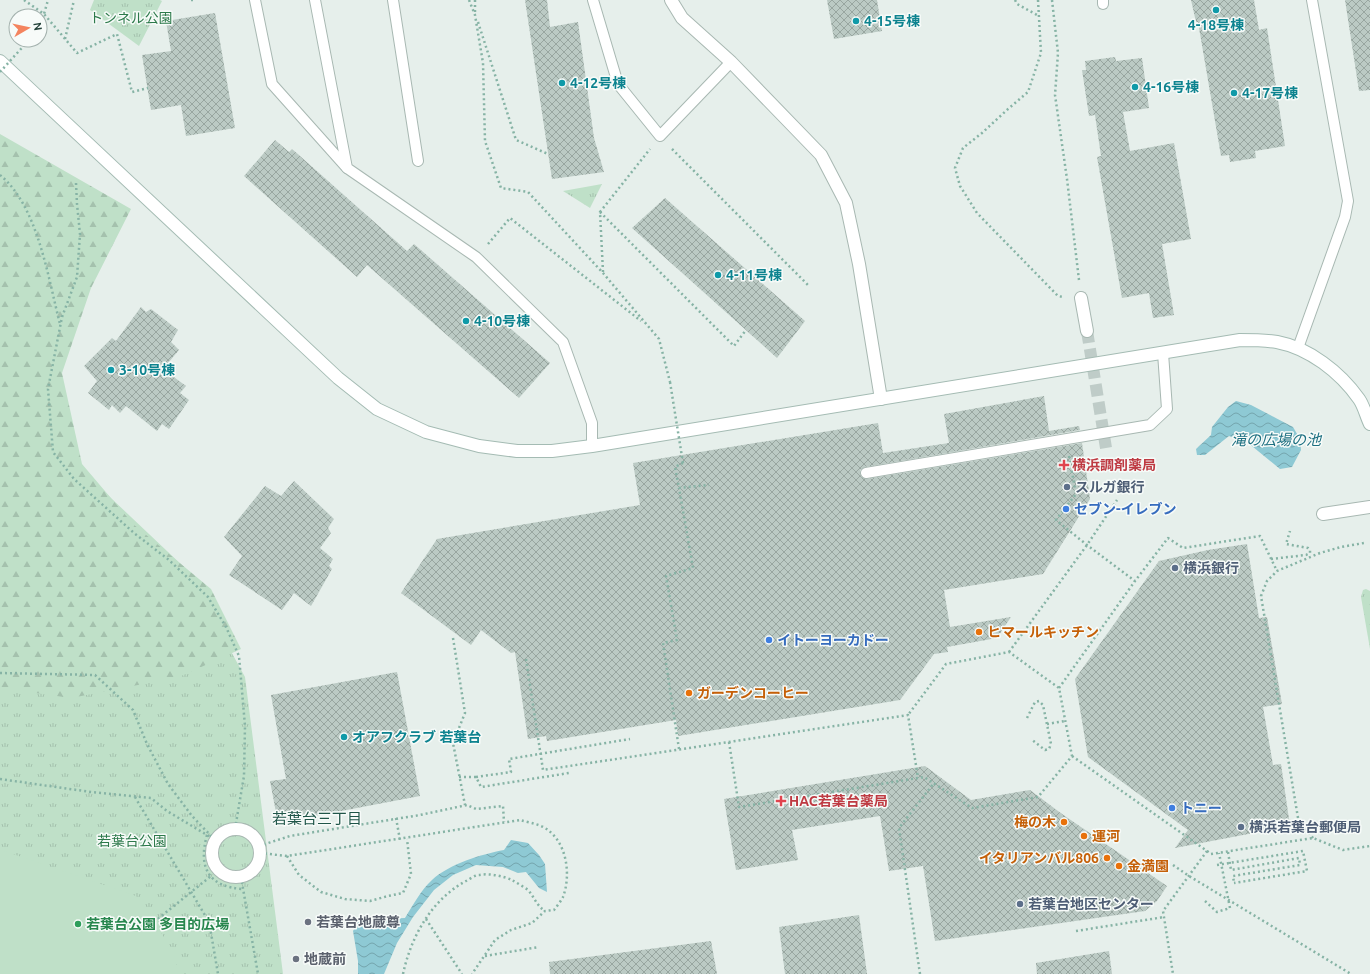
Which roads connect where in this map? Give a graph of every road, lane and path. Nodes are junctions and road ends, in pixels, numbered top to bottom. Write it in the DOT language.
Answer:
graph roads {
  1 [pos="24,0"];
  2 [pos="74,0"];
  3 [pos="191,0"];
  4 [pos="195,0"];
  5 [pos="255,0"];
  6 [pos="315,0"];
  7 [pos="393,0"];
  8 [pos="469,0"];
  9 [pos="475,0"];
  10 [pos="593,0"];
  11 [pos="671,0"];
  12 [pos="1015,0"];
  13 [pos="1038,0"];
  14 [pos="1052,0"];
  15 [pos="1312,0"];
  16 [pos="35,8"];
  17 [pos="475,15"];
  18 [pos="1040,16"];
  19 [pos="48,19"];
  20 [pos="65,40"];
  21 [pos="22,48"];
  22 [pos="0,62"];
  23 [pos="731,62"];
  24 [pos="0,72"];
  25 [pos="148,88"];
  26 [pos="660,136"];
  27 [pos="548,154"];
  28 [pos="418,160"];
  29 [pos="348,168"];
  30 [pos="0,175"];
  31 [pos="76,183"];
  32 [pos="600,212"];
  33 [pos="476,257"];
  34 [pos="603,273"];
  35 [pos="808,285"];
  36 [pos="1080,298"];
  37 [pos="646,325"];
  38 [pos="60,327"];
  39 [pos="746,330"];
  40 [pos="1087,331"];
  41 [pos="1298,348"];
  42 [pos="1163,353"];
  43 [pos="881,399"];
  44 [pos="1370,424"];
  45 [pos="592,446"];
  46 [pos="1069,456"];
  47 [pos="866,473"];
  48 [pos="709,484"];
  49 [pos="679,488"];
  50 [pos="1117,500"];
  51 [pos="1370,507"];
  52 [pos="1323,514"];
  53 [pos="1290,531"];
  54 [pos="1364,543"];
  55 [pos="1086,545"];
  56 [pos="1272,559"];
  57 [pos="1277,571"];
  58 [pos="1135,581"];
  59 [pos="453,638"];
  60 [pos="1009,652"];
  61 [pos="526,659"];
  62 [pos="0,673"];
  63 [pos="1059,688"];
  64 [pos="908,715"];
  65 [pos="1027,718"];
  66 [pos="1065,721"];
  67 [pos="1047,724"];
  68 [pos="630,739"];
  69 [pos="1031,739"];
  70 [pos="730,742"];
  71 [pos="678,750"];
  72 [pos="541,754"];
  73 [pos="1072,756"];
  74 [pos="569,773"];
  75 [pos="459,777"];
  76 [pos="476,777"];
  77 [pos="918,778"];
  78 [pos="0,779"];
  79 [pos="934,783"];
  80 [pos="134,797"];
  81 [pos="465,805"];
  82 [pos="396,818"];
  83 [pos="504,822"];
  84 [pos="235,829"];
  85 [pos="211,838"];
  86 [pos="407,838"];
  87 [pos="1313,838"];
  88 [pos="400,840"];
  89 [pos="1370,846"];
  90 [pos="259,850"];
  91 [pos="1207,851"];
  92 [pos="1228,852"];
  93 [pos="1219,853"];
  94 [pos="287,856"];
  95 [pos="1173,865"];
  96 [pos="1217,865"];
  97 [pos="211,876"];
  98 [pos="1189,876"];
  99 [pos="241,877"];
  100 [pos="243,889"];
  101 [pos="190,893"];
  102 [pos="1205,901"];
  103 [pos="545,911"];
  104 [pos="1164,917"];
  105 [pos="426,920"];
  106 [pos="154,922"];
  107 [pos="1076,931"];
  108 [pos="539,946"];
  109 [pos="484,956"];
  110 [pos="218,974"];
  111 [pos="258,974"];
  112 [pos="403,974"];
  113 [pos="462,974"];
  114 [pos="472,974"];
  115 [pos="920,974"];
  116 [pos="1173,974"];
  117 [pos="1351,974"];
  1 -- 16 [label="path"];
  2 -- 20 [label="path"];
  3 -- 4 [label="path"];
  5 -- 29 [label="lane"];
  6 -- 29 [label="lane"];
  7 -- 28 [label="lane"];
  8 -- 17 [label="path"];
  9 -- 17 [label="path"];
  10 -- 26 [label="lane"];
  11 -- 23 [label="street"];
  12 -- 18 [label="path"];
  13 -- 18 [label="path"];
  14 -- 36 [label="path"];
  15 -- 41 [label="lane"];
  17 -- 27 [label="path"];
  17 -- 34 [label="path"];
  18 -- 36 [label="path"];
  19 -- 20 [label="path"];
  20 -- 25 [label="path"];
  21 -- 24 [label="path, bridge"];
  22 -- 45 [label="street"];
  23 -- 26 [label="lane"];
  23 -- 43 [label="street"];
  26 -- 32 [label="path"];
  26 -- 35 [label="path"];
  29 -- 33 [label="lane"];
  30 -- 38 [label="path"];
  31 -- 38 [label="path"];
  32 -- 34 [label="path"];
  32 -- 39 [label="path"];
  33 -- 37 [label="path"];
  33 -- 45 [label="lane"];
  34 -- 37 [label="path"];
  36 -- 40 [label="street"];
  37 -- 49 [label="path, bridge"];
  38 -- 84 [label="path"];
  41 -- 42 [label="street"];
  41 -- 44 [label="street"];
  42 -- 43 [label="street"];
  42 -- 47 [label="lane"];
  43 -- 45 [label="street"];
  46 -- 55 [label="path"];
  48 -- 49 [label="path"];
  49 -- 71 [label="path"];
  50 -- 55 [label="path"];
  51 -- 52 [label="street"];
  53 -- 56 [label="path"];
  54 -- 57 [label="path"];
  55 -- 58 [label="path"];
  55 -- 60 [label="path"];
  56 -- 57 [label="path"];
  56 -- 58 [label="path"];
  57 -- 87 [label="path"];
  58 -- 63 [label="path"];
  59 -- 75 [label="path"];
  60 -- 63 [label="path"];
  60 -- 64 [label="path"];
  61 -- 72 [label="path"];
  62 -- 85 [label="path"];
  63 -- 66 [label="path"];
  64 -- 70 [label="path"];
  64 -- 77 [label="path"];
  65 -- 67 [label="path"];
  66 -- 67 [label="path"];
  66 -- 73 [label="path"];
  67 -- 69 [label="path"];
  68 -- 72 [label="path"];
  70 -- 71 [label="path"];
  70 -- 77 [label="path"];
  71 -- 72 [label="path"];
  72 -- 76 [label="path"];
  73 -- 79 [label="path"];
  73 -- 91 [label="path"];
  74 -- 76 [label="path"];
  75 -- 76 [label="path"];
  75 -- 81 [label="path"];
  77 -- 79 [label="path"];
  78 -- 80 [label="path"];
  79 -- 115 [label="path"];
  80 -- 85 [label="path"];
  80 -- 101 [label="path"];
  81 -- 82 [label="path"];
  81 -- 83 [label="path"];
  82 -- 88 [label="path"];
  82 -- 90 [label="path"];
  83 -- 86 [label="path"];
  83 -- 103 [label="path"];
  84 -- 85 [label="street"];
  84 -- 90 [label="street"];
  85 -- 97 [label="path"];
  85 -- 99 [label="street"];
  86 -- 88 [label="path"];
  86 -- 94 [label="path"];
  87 -- 89 [label="path"];
  87 -- 92 [label="path"];
  88 -- 94 [label="path"];
  90 -- 94 [label="path"];
  90 -- 99 [label="street"];
  91 -- 93 [label="path"];
  91 -- 98 [label="path"];
  92 -- 93 [label="path"];
  92 -- 96 [label="path, bridge"];
  93 -- 102 [label="path, bridge"];
  95 -- 98 [label="path"];
  97 -- 100 [label="path"];
  97 -- 101 [label="path"];
  98 -- 104 [label="path"];
  98 -- 117 [label="path"];
  99 -- 100 [label="path"];
  100 -- 111 [label="path"];
  101 -- 106 [label="path"];
  101 -- 110 [label="path"];
  103 -- 105 [label="path"];
  103 -- 109 [label="path"];
  104 -- 107 [label="path"];
  104 -- 116 [label="path"];
  105 -- 112 [label="path"];
  105 -- 113 [label="path"];
  108 -- 109 [label="path"];
  109 -- 114 [label="path"];
}
